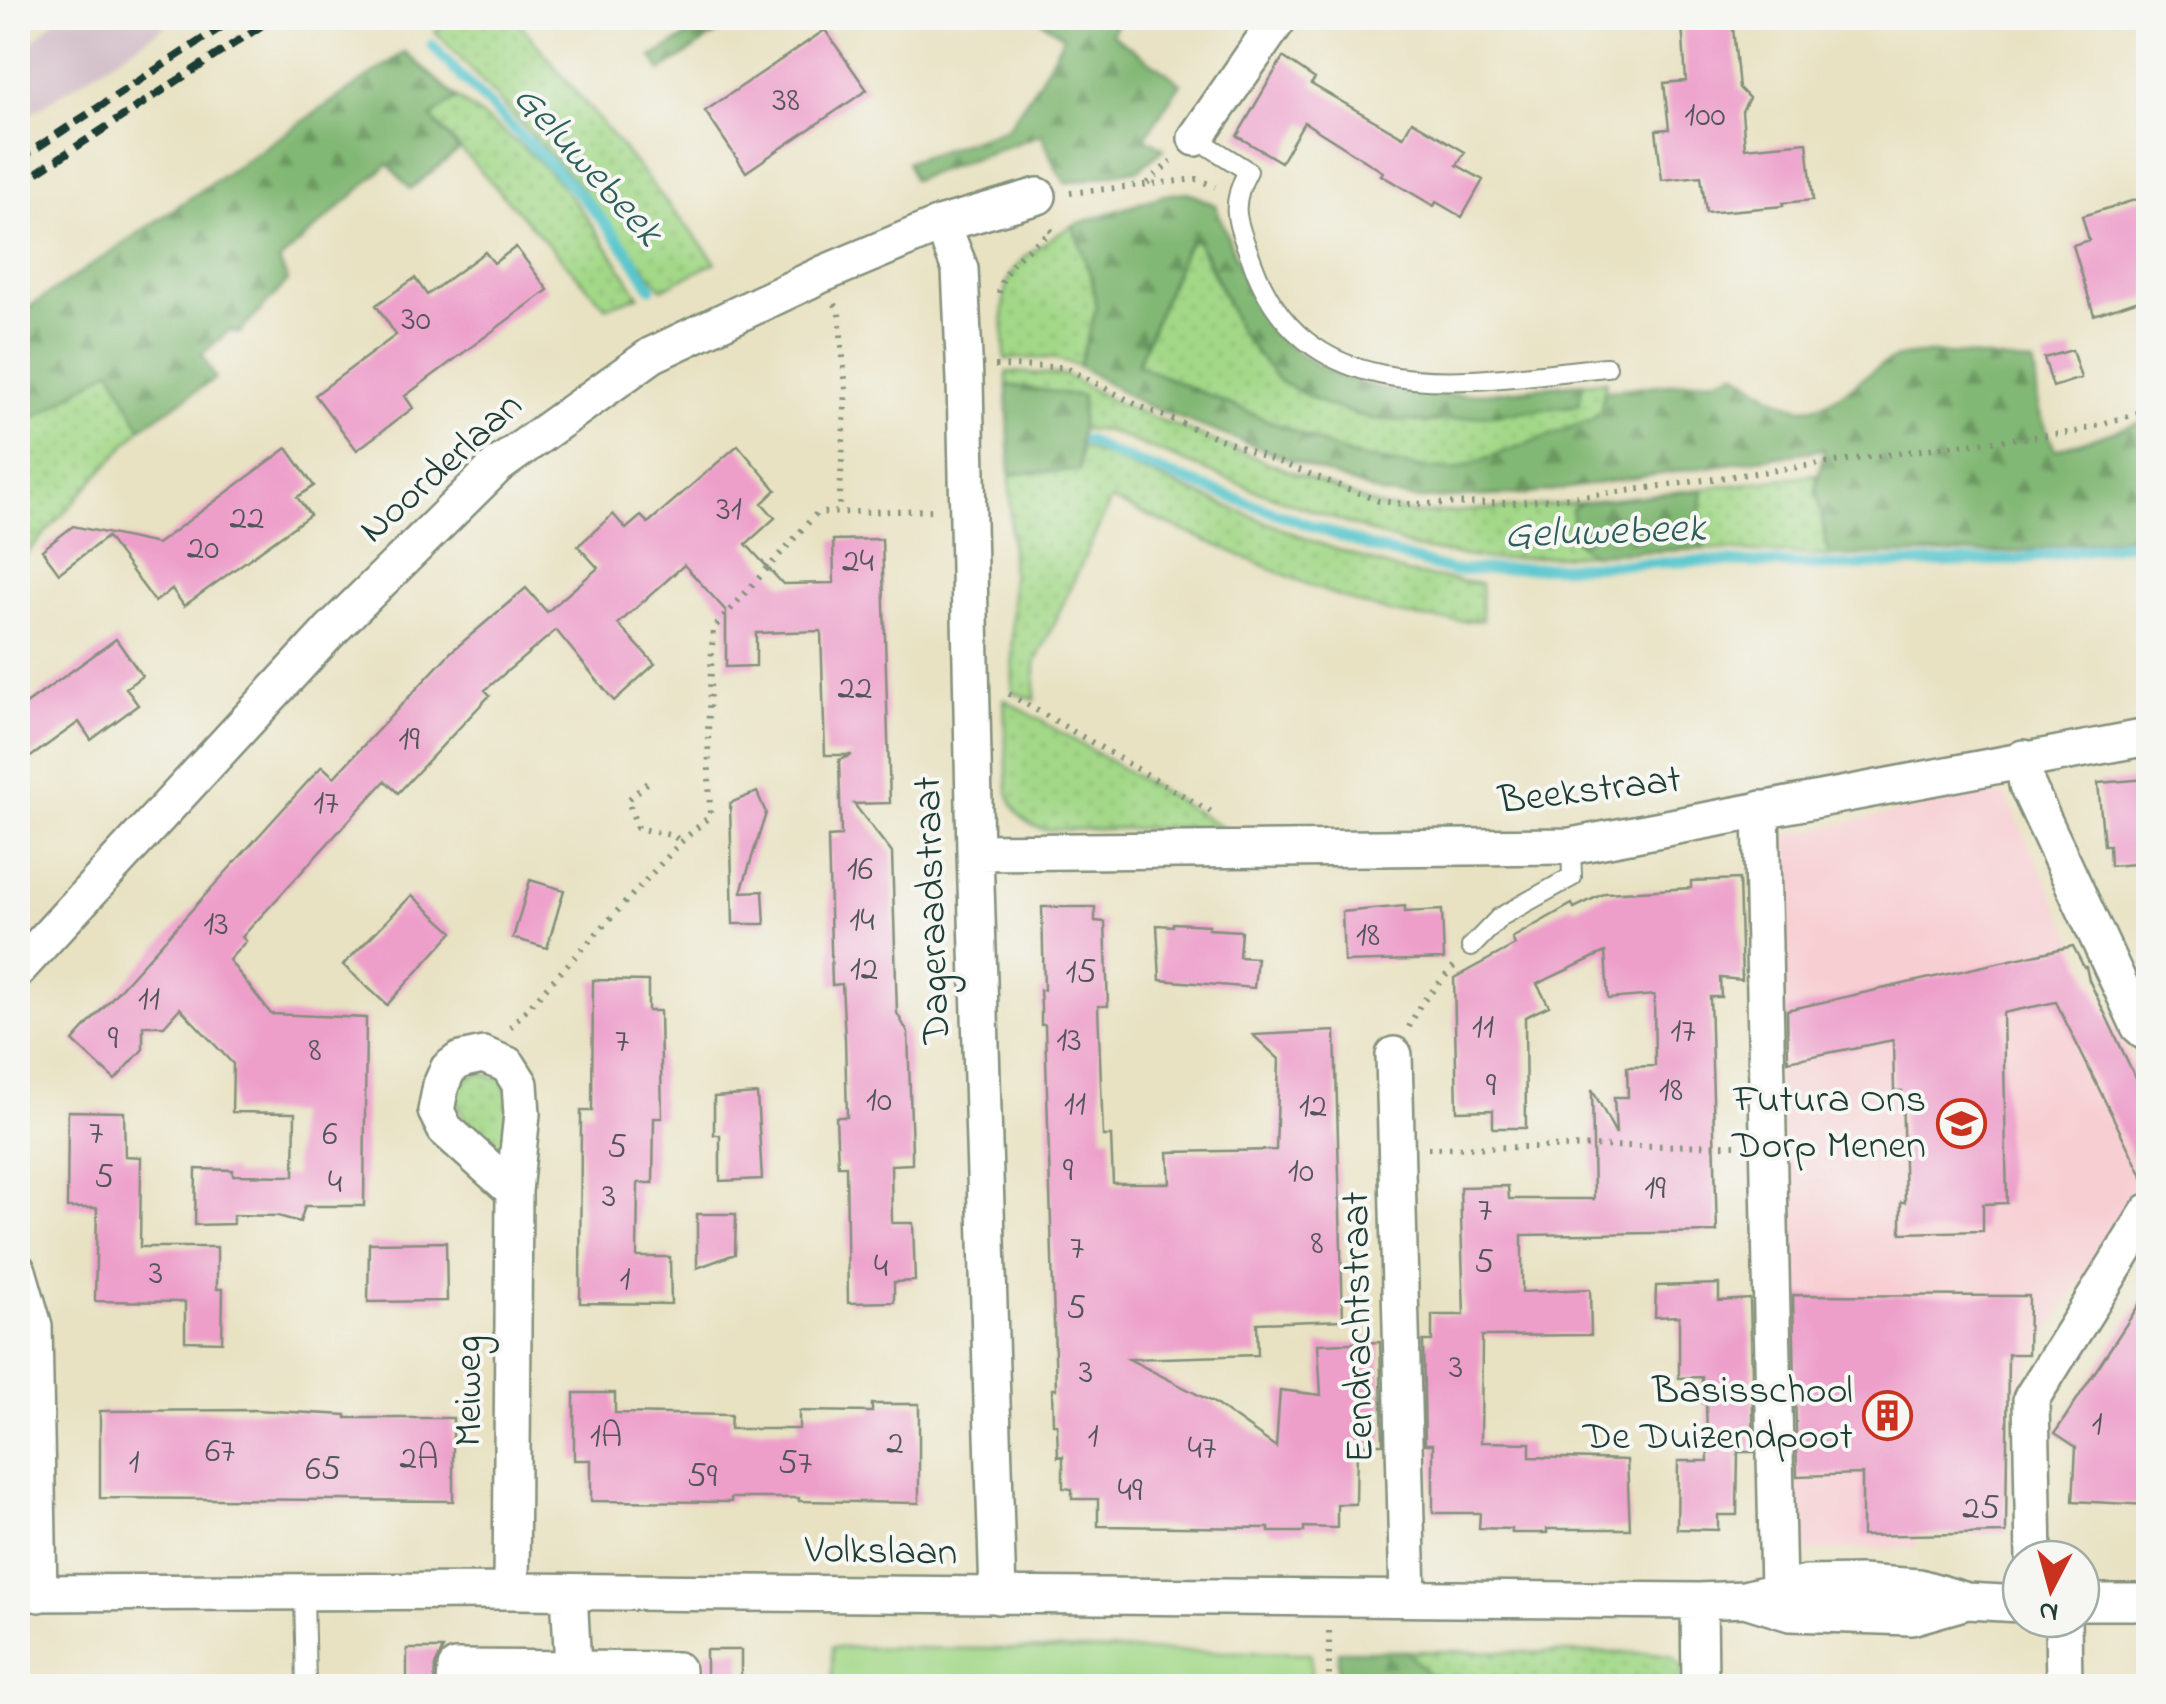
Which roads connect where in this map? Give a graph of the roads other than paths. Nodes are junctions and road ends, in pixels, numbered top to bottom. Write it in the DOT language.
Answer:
graph roads {
  1 [pos="1279,18"];
  2 [pos="1196,138"];
  3 [pos="1038,196"];
  4 [pos="942,224"];
  5 [pos="1607,366"];
  6 [pos="2148,736"];
  7 [pos="2023,758"];
  8 [pos="1761,809"];
  9 [pos="1571,846"];
  10 [pos="974,852"];
  11 [pos="1471,947"];
  12 [pos="18,970"];
  13 [pos="2148,1034"];
  14 [pos="1394,1055"];
  15 [pos="514,1191"];
  16 [pos="2148,1213"];
  17 [pos="18,1271"];
  18 [pos="2034,1539"];
  19 [pos="511,1591"];
  20 [pos="569,1592"];
  21 [pos="28,1594"];
  22 [pos="304,1594"];
  23 [pos="1761,1595"];
  24 [pos="998,1596"];
  25 [pos="1408,1598"];
  26 [pos="1699,1601"];
  27 [pos="2101,1602"];
  28 [pos="2148,1602"];
  29 [pos="2001,1603"];
  30 [pos="2063,1639"];
  31 [pos="572,1666"];
  32 [pos="306,1686"];
  33 [pos="456,1686"];
  34 [pos="677,1686"];
  35 [pos="1700,1686"];
  36 [pos="2064,1686"];
  1 -- 2 [label="street"];
  2 -- 5 [label="lane"];
  3 -- 4 [label="street, Noorderlaan"];
  4 -- 10 [label="street, Dageraadstraat"];
  4 -- 12 [label="street, Noorderlaan"];
  6 -- 7 [label="street, Beekstraat"];
  7 -- 8 [label="street, Beekstraat"];
  7 -- 13 [label="street"];
  8 -- 9 [label="street, Beekstraat"];
  8 -- 23 [label="street"];
  9 -- 10 [label="street, Beekstraat"];
  9 -- 11 [label="lane"];
  10 -- 24 [label="street, Dageraadstraat"];
  14 -- 25 [label="street, Eendrachtstraat"];
  15 -- 15 [label="street, Meiweg"];
  15 -- 19 [label="street, Meiweg"];
  16 -- 18 [label="street"];
  17 -- 21 [label="street"];
  19 -- 20 [label="street, Volkslaan"];
  19 -- 22 [label="street, Volkslaan"];
  20 -- 24 [label="street, Volkslaan"];
  20 -- 31 [label="street"];
  21 -- 22 [label="street, Volkslaan"];
  22 -- 32 [label="lane"];
  23 -- 26 [label="street, Volkslaan"];
  23 -- 29 [label="street, Volkslaan"];
  24 -- 25 [label="street, Volkslaan"];
  25 -- 26 [label="street, Volkslaan"];
  26 -- 35 [label="street"];
  27 -- 28 [label="street"];
  30 -- 36 [label="street"];
  31 -- 33 [label="street"];
  31 -- 34 [label="street"];
}
